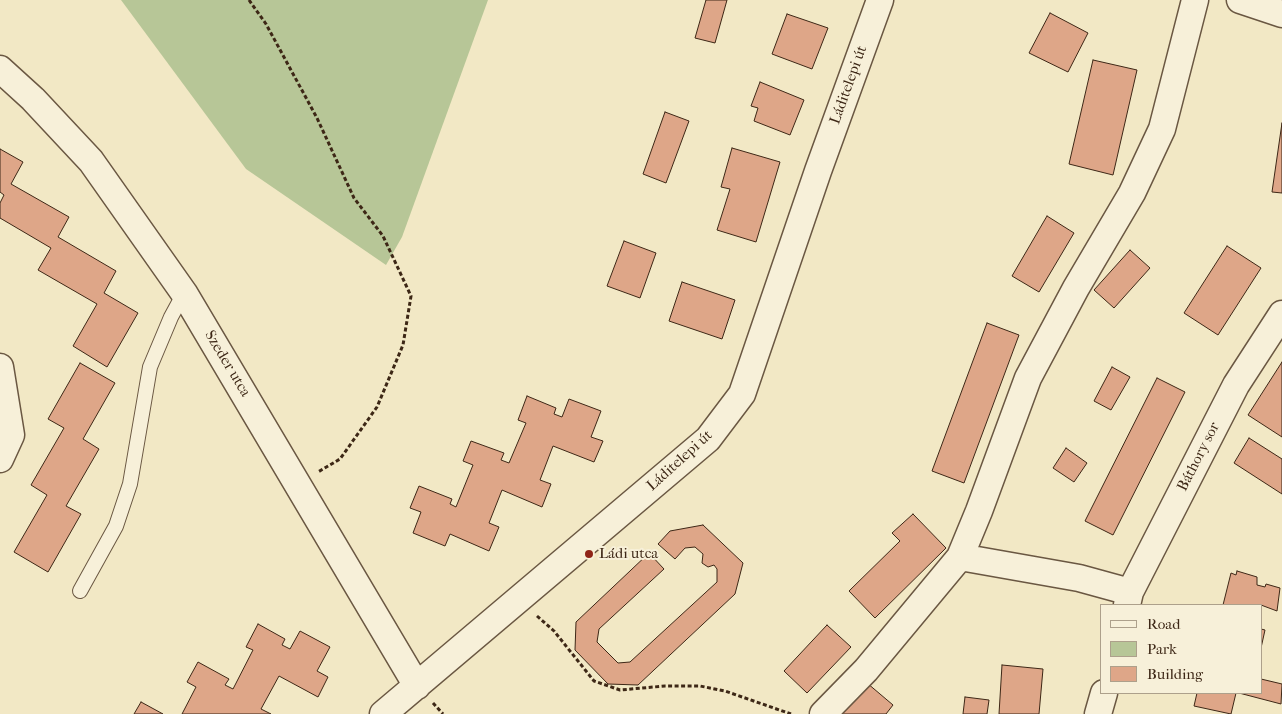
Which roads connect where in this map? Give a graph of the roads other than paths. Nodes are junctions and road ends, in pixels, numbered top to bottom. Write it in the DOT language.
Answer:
graph roads {
  1 [pos="880,0"];
  2 [pos="1195,0"];
  3 [pos="1240,0"];
  4 [pos="1282,14"];
  5 [pos="0,69"];
  6 [pos="184,293"];
  7 [pos="1282,314"];
  8 [pos="0,367"];
  9 [pos="0,459"];
  10 [pos="960,557"];
  11 [pos="80,591"];
  12 [pos="1128,599"];
  13 [pos="417,686"];
  14 [pos="1104,694"];
  15 [pos="383,714"];
  16 [pos="823,714"];
  17 [pos="1098,714"];
  1 -- 13 [label="street, Láditelepi út"];
  2 -- 10 [label="street"];
  3 -- 4 [label="street"];
  5 -- 6 [label="street, Szeder utca"];
  6 -- 11 [label="lane"];
  6 -- 13 [label="street, Szeder utca"];
  7 -- 12 [label="street, Báthory sor"];
  8 -- 9 [label="street"];
  10 -- 12 [label="street"];
  10 -- 16 [label="street"];
  13 -- 15 [label="street, Láditelepi út"];
  14 -- 17 [label="street"];
}
